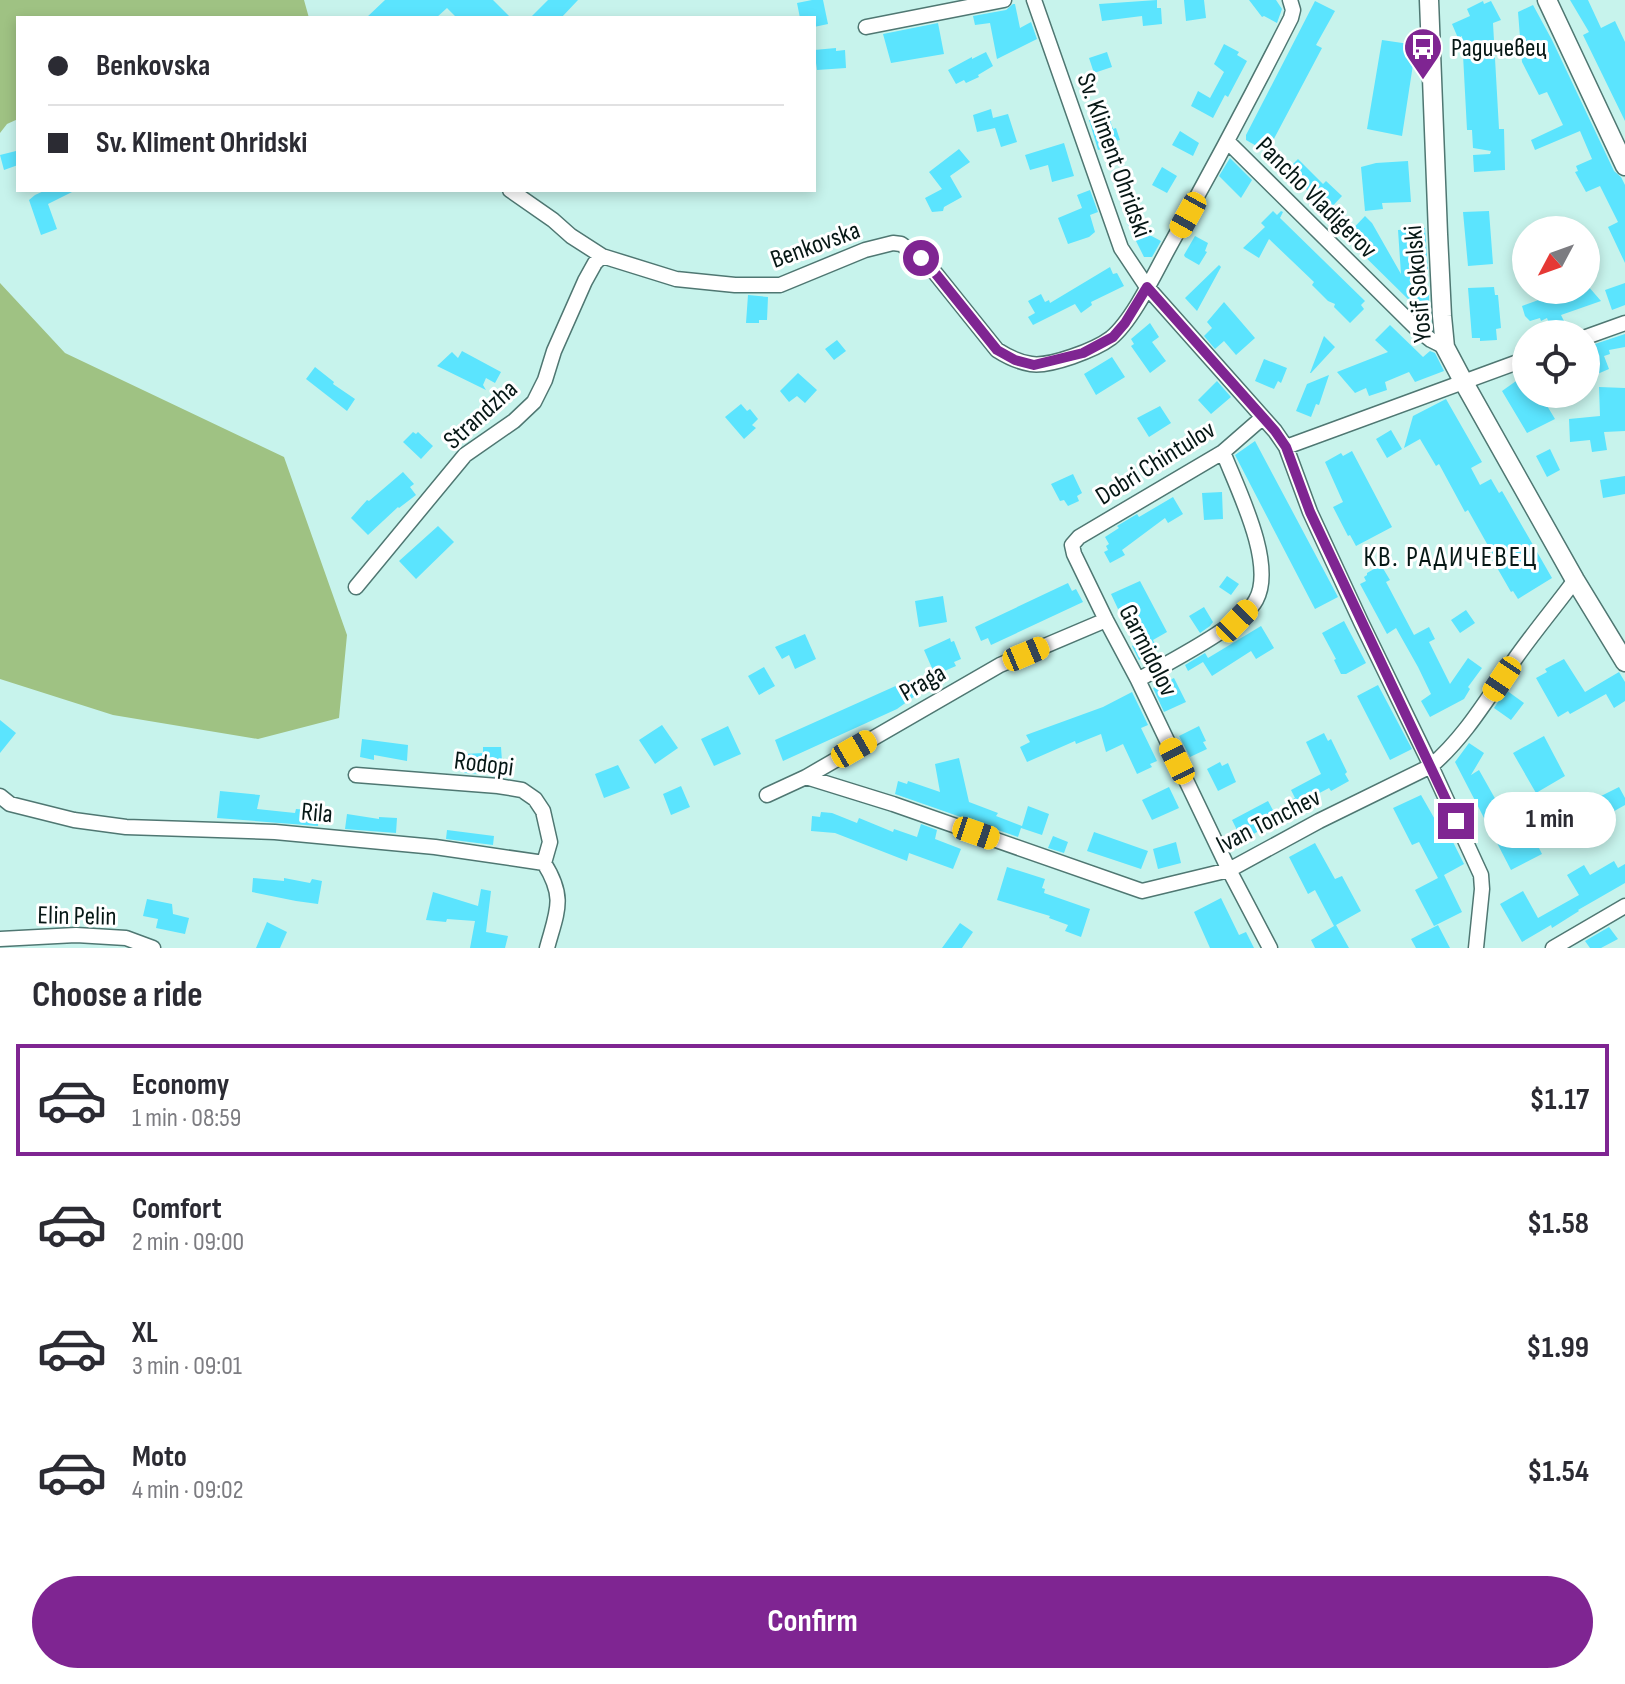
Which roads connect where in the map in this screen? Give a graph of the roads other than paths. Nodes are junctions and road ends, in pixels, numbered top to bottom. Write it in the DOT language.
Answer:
graph roads {
  1 [pos="1004,0"];
  2 [pos="1034,0"];
  3 [pos="1429,0"];
  4 [pos="1547,0"];
  5 [pos="1291,5"];
  6 [pos="866,27"];
  7 [pos="1228,142"];
  8 [pos="1625,166"];
  9 [pos="513,192"];
  10 [pos="602,256"];
  11 [pos="1147,287"];
  12 [pos="1625,323"];
  13 [pos="1600,332"];
  14 [pos="1445,347"];
  15 [pos="1512,364"];
  16 [pos="1463,381"];
  17 [pos="1262,418"];
  18 [pos="1286,447"];
  19 [pos="1223,452"];
  20 [pos="1072,545"];
  21 [pos="1575,580"];
  22 [pos="356,587"];
  23 [pos="1106,620"];
  24 [pos="1623,655"];
  25 [pos="1138,680"];
  26 [pos="1431,766"];
  27 [pos="356,775"];
  28 [pos="806,777"];
  29 [pos="767,795"];
  30 [pos="0,796"];
  31 [pos="544,863"];
  32 [pos="1229,870"];
  33 [pos="1625,906"];
  34 [pos="0,939"];
  35 [pos="1480,944"];
  36 [pos="153,948"];
  37 [pos="547,948"];
  38 [pos="1270,948"];
  39 [pos="1553,948"];
  1 -- 6 [label="street"];
  2 -- 11 [label="street, Sv. Kliment Ohridski"];
  3 -- 14 [label="street, Yosif Sokolski"];
  4 -- 8 [label="street"];
  5 -- 7 [label="street, Benkovska"];
  7 -- 11 [label="street, Benkovska"];
  7 -- 14 [label="street, Pancho Vladigerov"];
  9 -- 10 [label="street, Benkovska"];
  10 -- 11 [label="street, Benkovska"];
  10 -- 22 [label="street, Strandzha"];
  11 -- 17 [label="street, Sv. Kliment Ohridski"];
  12 -- 13 [label="street"];
  14 -- 16 [label="street, Yosif Sokolski"];
  15 -- 16 [label="street"];
  16 -- 18 [label="street"];
  16 -- 21 [label="street, Yosif Sokolski"];
  17 -- 18 [label="street, Sv. Kliment Ohridski"];
  17 -- 19 [label="street, Dobri Chintulov"];
  18 -- 26 [label="street, Sv. Kliment Ohridski"];
  19 -- 20 [label="street, Dobri Chintulov"];
  19 -- 25 [label="street"];
  20 -- 23 [label="street, Garmidolov"];
  21 -- 24 [label="street, Yosif Sokolski"];
  21 -- 26 [label="street, Ivan Tonchev"];
  23 -- 25 [label="street, Garmidolov"];
  23 -- 28 [label="street, Praga"];
  25 -- 32 [label="street, Garmidolov"];
  26 -- 32 [label="street, Ivan Tonchev"];
  26 -- 35 [label="street, Sv. Kliment Ohridski"];
  27 -- 31 [label="street, Rodopi"];
  28 -- 29 [label="street, Praga"];
  28 -- 32 [label="street, Ivan Tonchev"];
  30 -- 31 [label="street, Rila"];
  31 -- 37 [label="street"];
  32 -- 38 [label="street, Garmidolov"];
  33 -- 39 [label="street"];
  34 -- 36 [label="street, Elin Pelin"];
}
